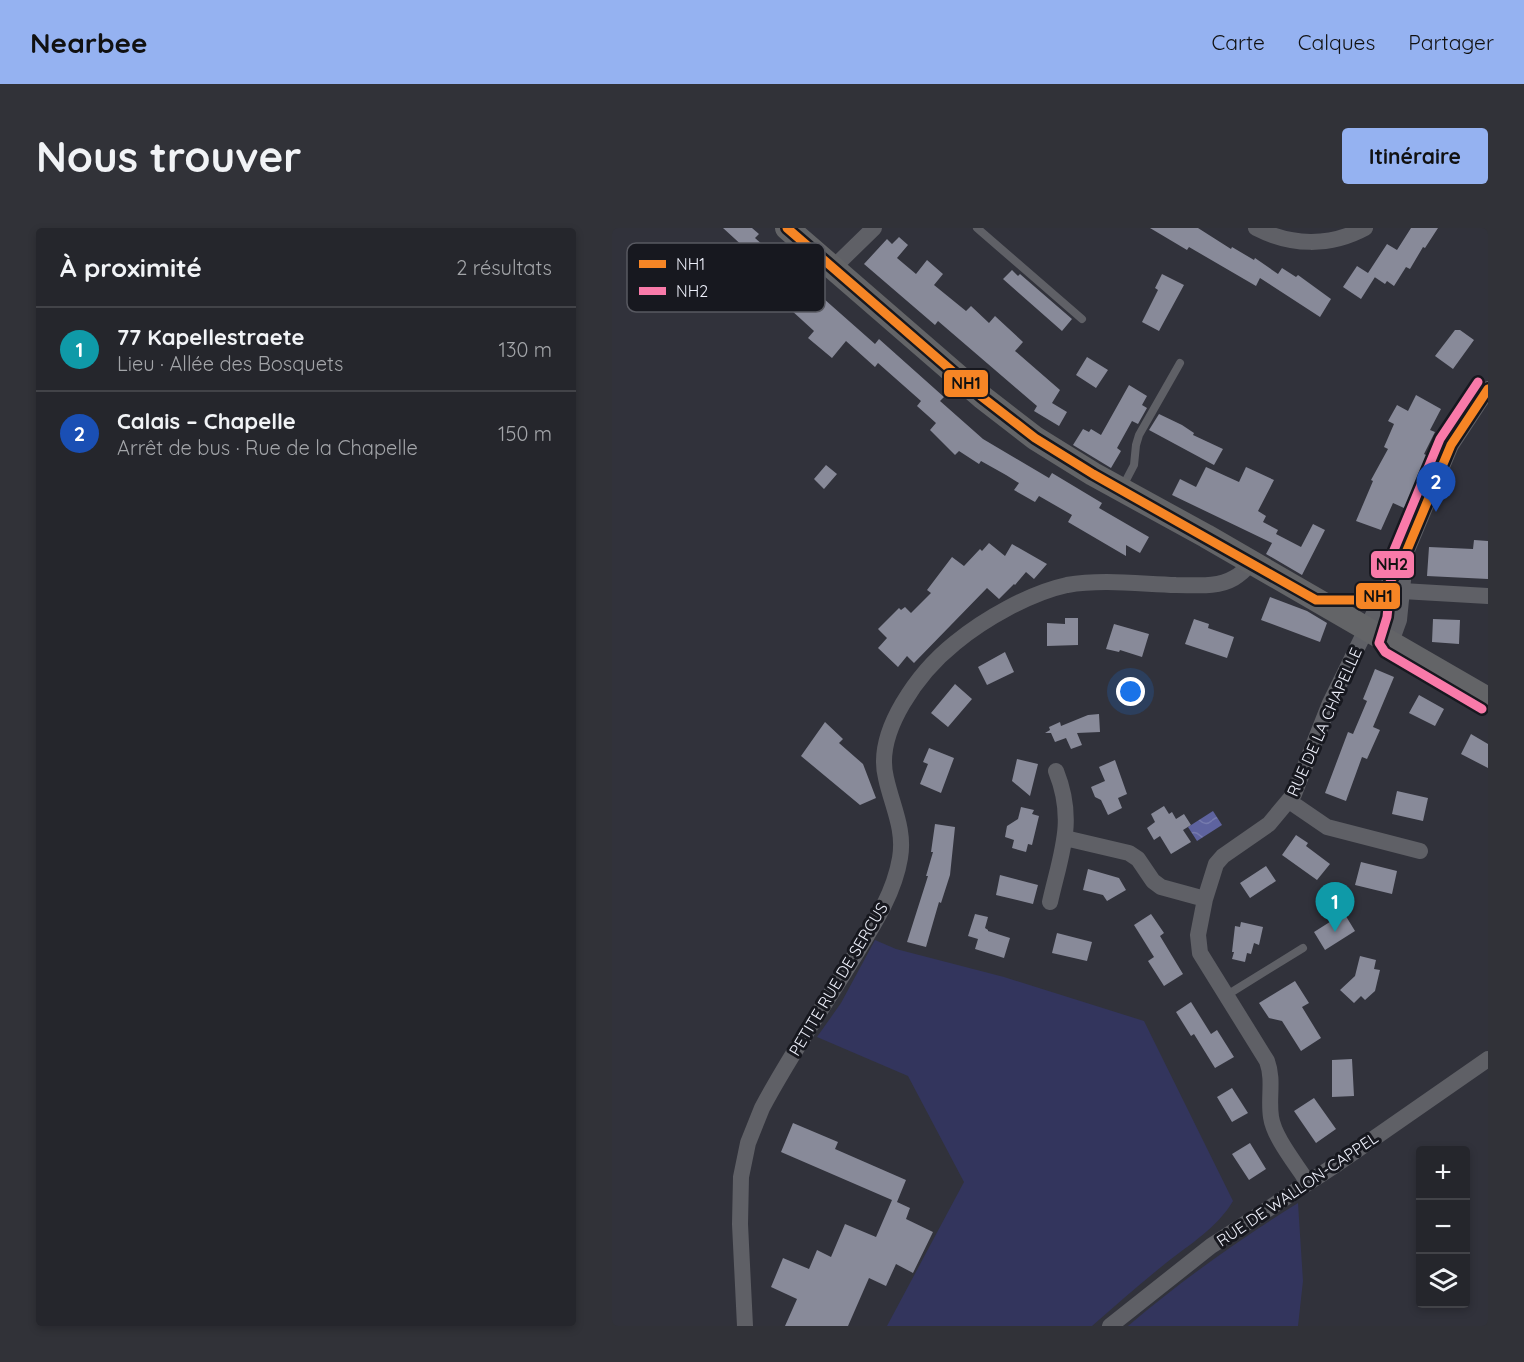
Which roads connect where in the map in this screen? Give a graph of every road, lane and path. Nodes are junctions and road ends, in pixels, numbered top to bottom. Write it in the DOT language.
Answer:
graph roads {
  1 [pos="787,228"];
  2 [pos="874,228"];
  3 [pos="977,228"];
  4 [pos="1256,228"];
  5 [pos="1365,228"];
  6 [pos="805,243"];
  7 [pos="825,260"];
  8 [pos="834,268"];
  9 [pos="1082,319"];
  10 [pos="1180,363"];
  11 [pos="1488,389"];
  12 [pos="1121,490"];
  13 [pos="1251,562"];
  14 [pos="1391,590"];
  15 [pos="1488,596"];
  16 [pos="1316,600"];
  17 [pos="1367,628"];
  18 [pos="1391,642"];
  19 [pos="1488,699"];
  20 [pos="1056,771"];
  21 [pos="1289,801"];
  22 [pos="1065,838"];
  23 [pos="1420,851"];
  24 [pos="1205,899"];
  25 [pos="1050,902"];
  26 [pos="1303,948"];
  27 [pos="1227,995"];
  28 [pos="1488,1059"];
  29 [pos="1308,1183"];
  30 [pos="745,1326"];
  31 [pos="1110,1326"];
  1 -- 6 [label="street"];
  2 -- 8 [label="street"];
  3 -- 9 [label="lane"];
  4 -- 5 [label="street"];
  7 -- 8 [label="street"];
  8 -- 12 [label="street"];
  10 -- 12 [label="lane"];
  11 -- 14 [label="street, RUE DE LA CHAPELLE"];
  12 -- 13 [label="street"];
  13 -- 16 [label="street"];
  13 -- 30 [label="street, PETITE RUE DE SERCUS"];
  14 -- 15 [label="street"];
  14 -- 16 [label="lane"];
  14 -- 17 [label="street, RUE DE LA CHAPELLE"];
  14 -- 18 [label="street, RUE DE LA CHAPELLE"];
  16 -- 17 [label="street"];
  17 -- 18 [label="street"];
  17 -- 21 [label="street, RUE DE LA CHAPELLE"];
  18 -- 19 [label="street"];
  20 -- 22 [label="street"];
  21 -- 23 [label="street"];
  21 -- 24 [label="street, RUE DE LA CHAPELLE"];
  22 -- 24 [label="street"];
  22 -- 25 [label="street"];
  24 -- 27 [label="street, RUE DE LA CHAPELLE"];
  26 -- 27 [label="lane"];
  27 -- 29 [label="street, RUE DE LA CHAPELLE"];
  28 -- 29 [label="street, RUE DE WALLON-CAPPEL"];
  29 -- 31 [label="street, RUE DE WALLON-CAPPEL"];
}
